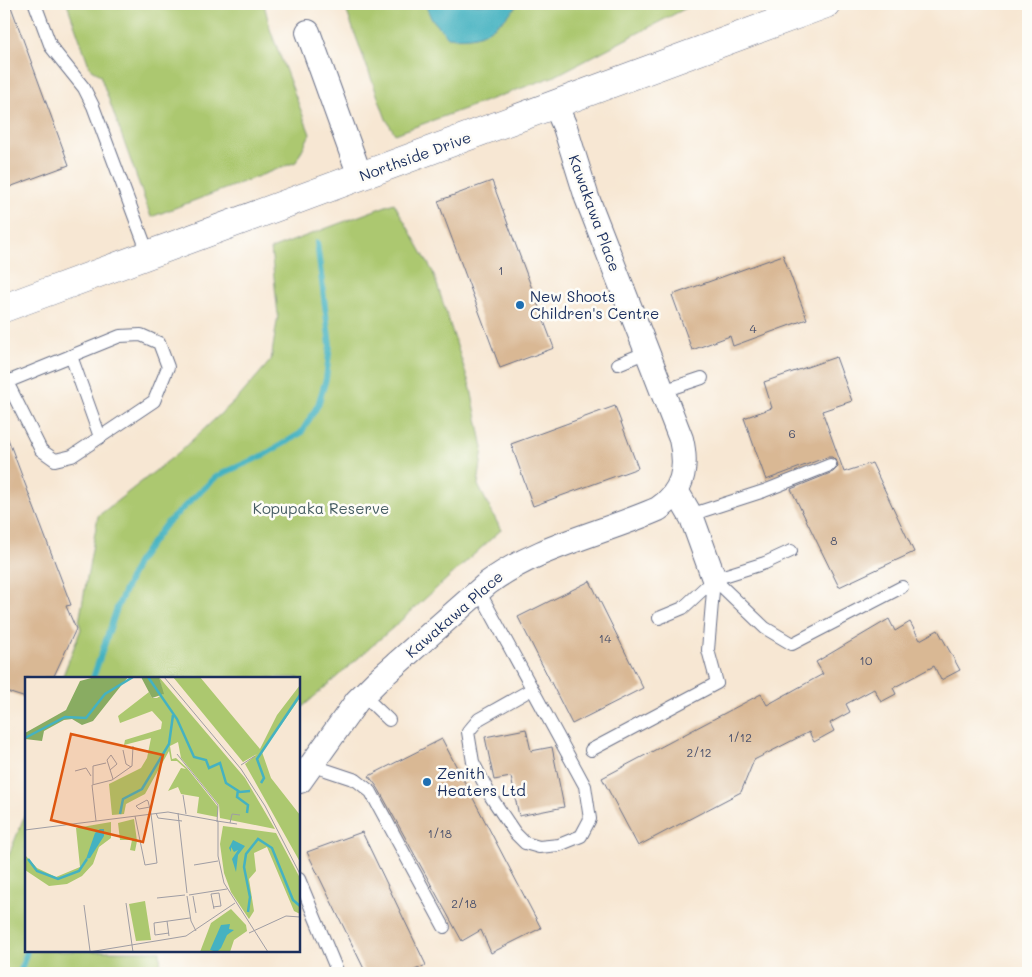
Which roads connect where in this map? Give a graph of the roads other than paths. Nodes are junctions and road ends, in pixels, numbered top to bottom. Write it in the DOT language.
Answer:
graph roads {
  1 [pos="35,4"];
  2 [pos="826,4"];
  3 [pos="308,32"];
  4 [pos="555,104"];
  5 [pos="360,176"];
  6 [pos="148,253"];
  7 [pos="4,308"];
  8 [pos="647,352"];
  9 [pos="71,356"];
  10 [pos="618,364"];
  11 [pos="702,378"];
  12 [pos="6,379"];
  13 [pos="663,391"];
  14 [pos="100,437"];
  15 [pos="830,466"];
  16 [pos="676,492"];
  17 [pos="690,515"];
  18 [pos="791,551"];
  19 [pos="714,579"];
  20 [pos="902,586"];
  21 [pos="479,591"];
  22 [pos="659,618"];
  23 [pos="532,689"];
  24 [pos="363,696"];
  25 [pos="389,720"];
  26 [pos="591,750"];
  27 [pos="303,779"];
  28 [pos="300,881"];
  29 [pos="444,927"];
  30 [pos="338,973"];
  1 -- 6 [label="lane"];
  2 -- 4 [label="street, Northside Drive"];
  3 -- 5 [label="street"];
  4 -- 5 [label="street, Northside Drive"];
  4 -- 8 [label="street, Kawakawa Place"];
  5 -- 6 [label="street, Northside Drive"];
  6 -- 7 [label="street, Northside Drive"];
  8 -- 10 [label="lane"];
  8 -- 13 [label="street, Kawakawa Place"];
  9 -- 12 [label="lane"];
  9 -- 14 [label="lane"];
  9 -- 14 [label="lane"];
  11 -- 13 [label="lane"];
  12 -- 14 [label="lane"];
  13 -- 16 [label="street, Kawakawa Place"];
  15 -- 17 [label="lane"];
  16 -- 17 [label="street"];
  16 -- 21 [label="street, Kawakawa Place"];
  17 -- 19 [label="street"];
  18 -- 19 [label="lane"];
  19 -- 20 [label="lane"];
  19 -- 22 [label="lane"];
  19 -- 26 [label="lane"];
  21 -- 23 [label="lane"];
  21 -- 24 [label="street, Kawakawa Place"];
  23 -- 23 [label="lane"];
  24 -- 25 [label="lane"];
  24 -- 27 [label="street, Kawakawa Place"];
  27 -- 29 [label="lane"];
  28 -- 30 [label="lane"];
}
